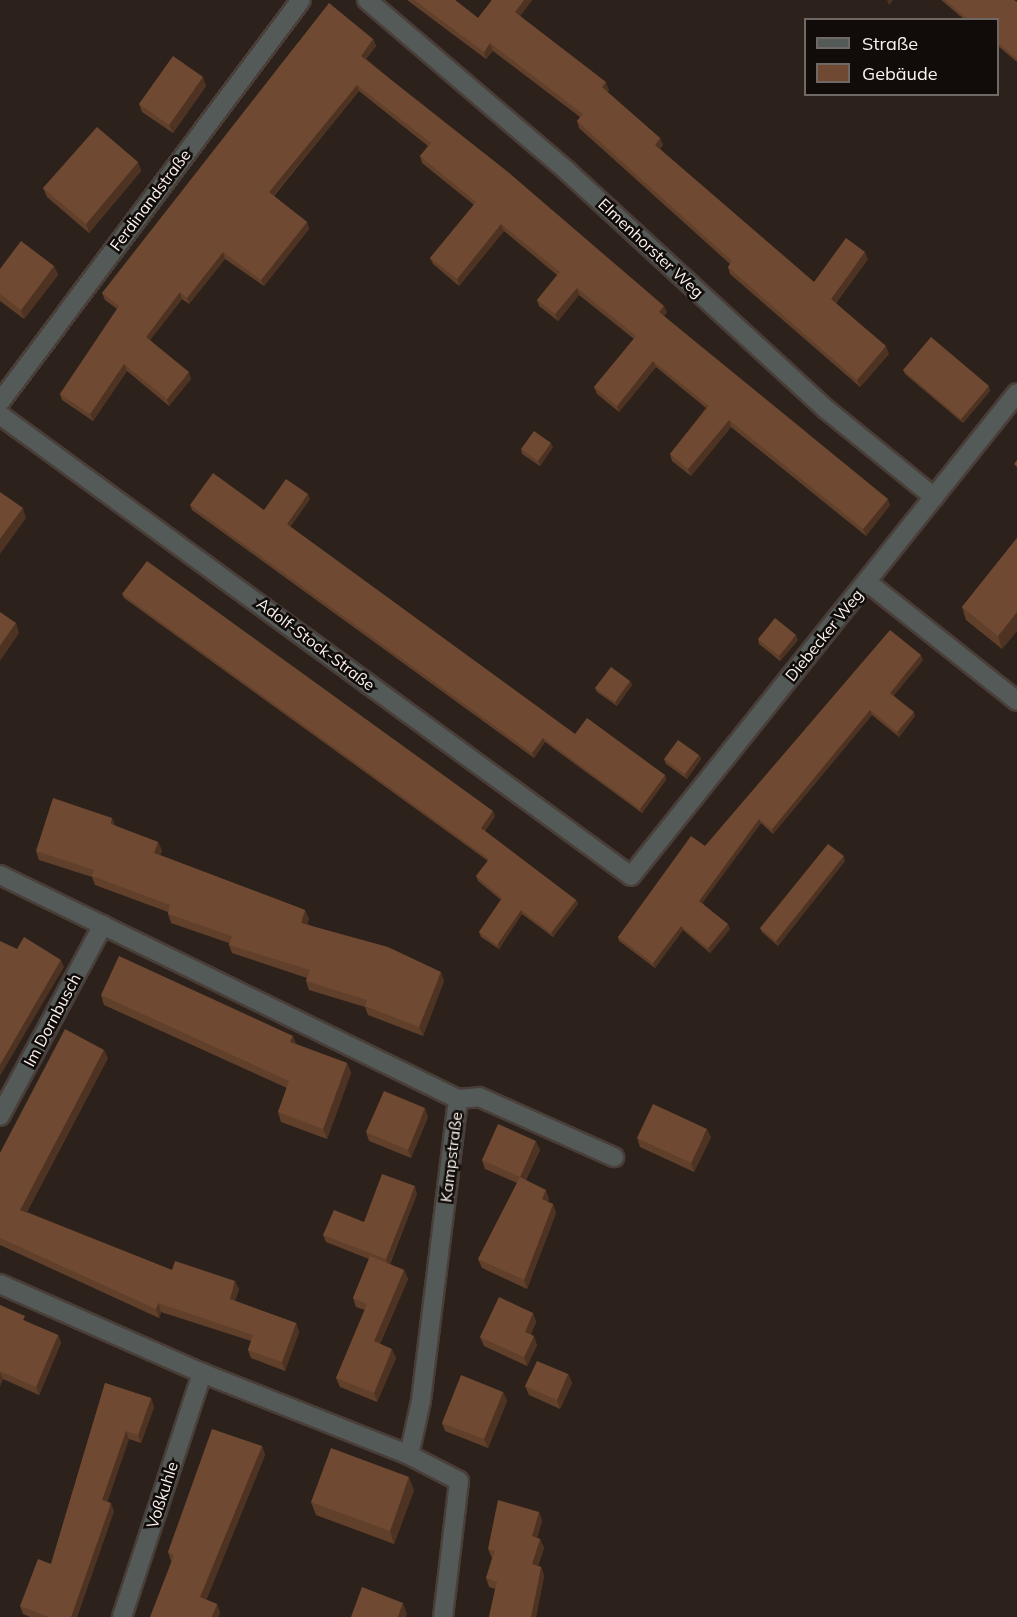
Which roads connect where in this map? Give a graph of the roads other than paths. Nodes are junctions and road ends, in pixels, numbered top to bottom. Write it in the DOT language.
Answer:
graph roads {
  1 [pos="302,0"];
  2 [pos="367,0"];
  3 [pos="1017,393"];
  4 [pos="0,402"];
  5 [pos="0,415"];
  6 [pos="934,497"];
  7 [pos="867,582"];
  8 [pos="1017,701"];
  9 [pos="0,875"];
  10 [pos="631,876"];
  11 [pos="103,925"];
  12 [pos="458,1100"];
  13 [pos="0,1116"];
  14 [pos="614,1157"];
  15 [pos="0,1284"];
  16 [pos="202,1373"];
  17 [pos="409,1455"];
  18 [pos="122,1617"];
  19 [pos="442,1617"];
  1 -- 4 [label="street, Ferdinandstraße"];
  2 -- 6 [label="street, Elmenhorster Weg"];
  3 -- 6 [label="street, Diebecker Weg"];
  5 -- 10 [label="street, Adolf-Stock-Straße"];
  6 -- 7 [label="street, Diebecker Weg"];
  7 -- 8 [label="street"];
  7 -- 10 [label="street, Diebecker Weg"];
  9 -- 11 [label="street, Kampstraße"];
  11 -- 12 [label="street, Kampstraße"];
  11 -- 13 [label="street, Im Dornbusch"];
  12 -- 14 [label="street"];
  12 -- 17 [label="street, Kampstraße"];
  15 -- 16 [label="street"];
  16 -- 17 [label="street"];
  16 -- 18 [label="street, Voßkuhle"];
  17 -- 19 [label="street"];
}
